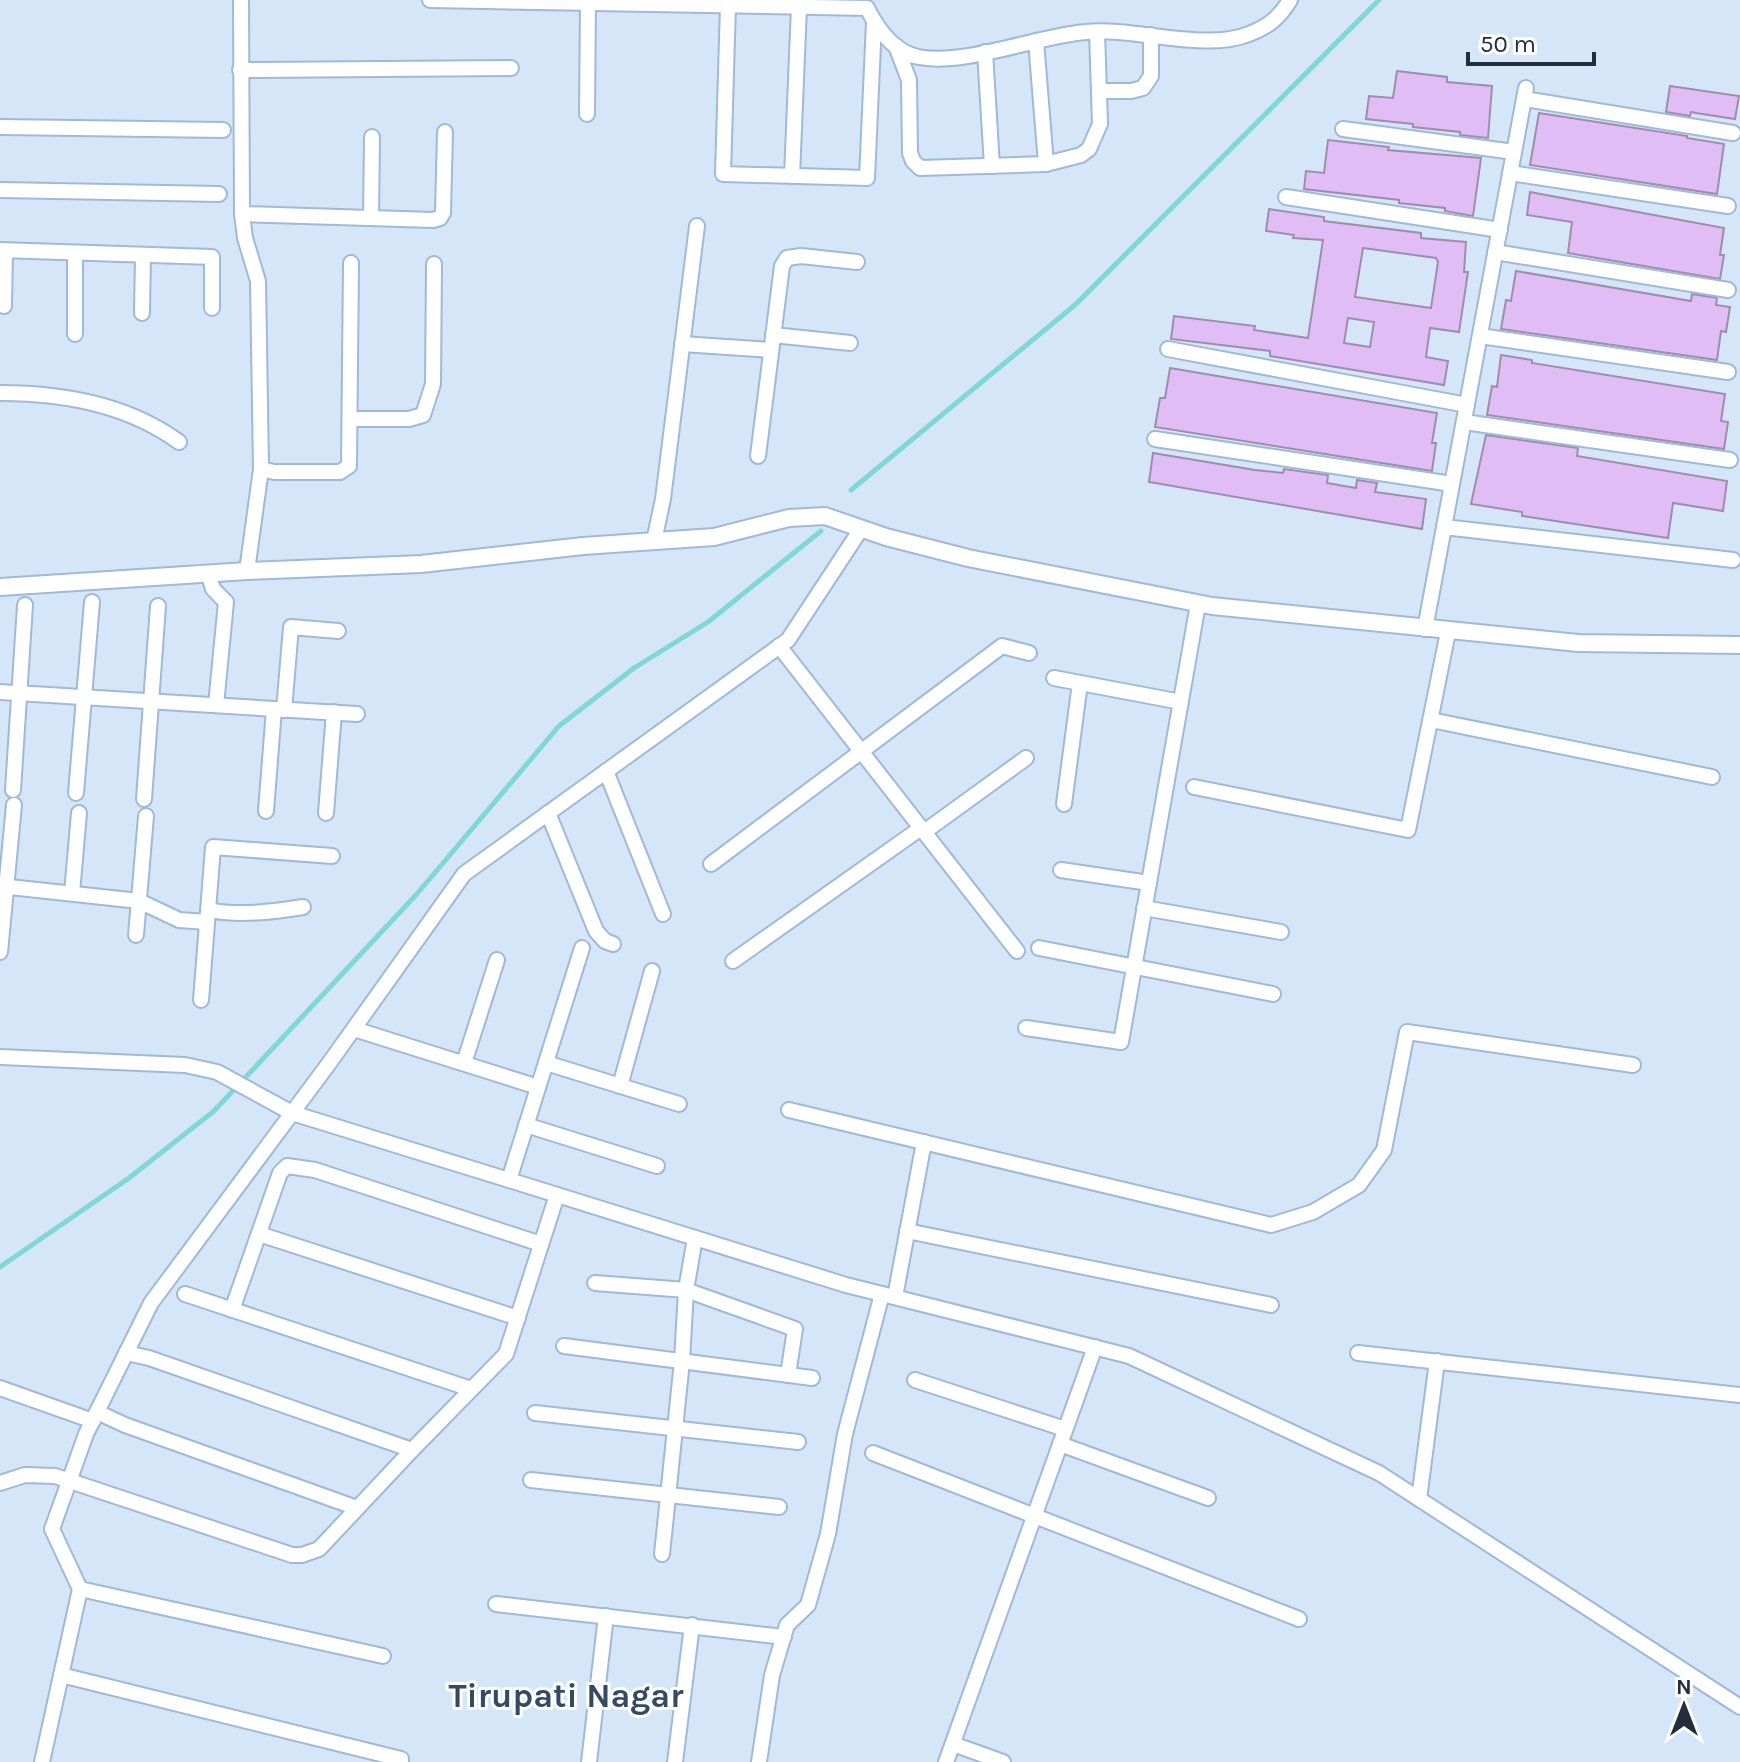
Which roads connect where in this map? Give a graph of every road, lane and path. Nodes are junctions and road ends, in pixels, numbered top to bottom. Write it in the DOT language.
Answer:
graph roads {
  1 [pos="241,0"];
  2 [pos="430,0"];
  3 [pos="1290,0"];
  4 [pos="546,1"];
  5 [pos="588,3"];
  6 [pos="728,5"];
  7 [pos="799,7"];
  8 [pos="874,22"];
  9 [pos="1097,32"];
  10 [pos="1151,35"];
  11 [pos="1036,41"];
  12 [pos="896,46"];
  13 [pos="985,52"];
  14 [pos="511,68"];
  15 [pos="240,70"];
  16 [pos="1100,91"];
  17 [pos="587,114"];
  18 [pos="0,127"];
  19 [pos="1343,129"];
  20 [pos="223,130"];
  21 [pos="445,132"];
  22 [pos="1733,133"];
  23 [pos="372,137"];
  24 [pos="1514,152"];
  25 [pos="1046,164"];
  26 [pos="992,166"];
  27 [pos="1510,173"];
  28 [pos="792,176"];
  29 [pos="0,190"];
  30 [pos="219,194"];
  31 [pos="1286,197"];
  32 [pos="1728,206"];
  33 [pos="242,214"];
  34 [pos="371,218"];
  35 [pos="697,226"];
  36 [pos="1500,230"];
  37 [pos="3,250"];
  38 [pos="1495,252"];
  39 [pos="75,253"];
  40 [pos="143,255"];
  41 [pos="857,262"];
  42 [pos="351,263"];
  43 [pos="434,264"];
  44 [pos="1728,290"];
  45 [pos="4,306"];
  46 [pos="212,308"];
  47 [pos="142,313"];
  48 [pos="75,334"];
  49 [pos="1480,336"];
  50 [pos="772,343"];
  51 [pos="850,343"];
  52 [pos="682,344"];
  53 [pos="1168,349"];
  54 [pos="1728,372"];
  55 [pos="0,393"];
  56 [pos="1467,405"];
  57 [pos="350,419"];
  58 [pos="1464,422"];
  59 [pos="1155,439"];
  60 [pos="179,442"];
  61 [pos="758,456"];
  62 [pos="1730,460"];
  63 [pos="261,469"];
  64 [pos="1452,484"];
  65 [pos="1444,527"];
  66 [pos="861,529"];
  67 [pos="654,541"];
  68 [pos="1733,560"];
  69 [pos="247,571"];
  70 [pos="208,573"];
  71 [pos="0,587"];
  72 [pos="92,602"];
  73 [pos="1198,604"];
  74 [pos="25,605"];
  75 [pos="158,606"];
  76 [pos="1425,629"];
  77 [pos="338,631"];
  78 [pos="1448,632"];
  79 [pos="1740,645"];
  80 [pos="779,646"];
  81 [pos="1029,653"];
  82 [pos="1054,678"];
  83 [pos="1080,683"];
  84 [pos="0,692"];
  85 [pos="20,693"];
  86 [pos="84,697"];
  87 [pos="151,701"];
  88 [pos="1181,702"];
  89 [pos="216,705"];
  90 [pos="279,709"];
  91 [pos="334,712"];
  92 [pos="357,714"];
  93 [pos="1431,720"];
  94 [pos="861,752"];
  95 [pos="1026,758"];
  96 [pos="606,771"];
  97 [pos="1712,777"];
  98 [pos="1194,787"];
  99 [pos="76,793"];
  100 [pos="144,799"];
  101 [pos="1064,804"];
  102 [pos="266,811"];
  103 [pos="79,813"];
  104 [pos="326,813"];
  105 [pos="548,813"];
  106 [pos="146,816"];
  107 [pos="922,830"];
  108 [pos="332,856"];
  109 [pos="711,864"];
  110 [pos="1061,870"];
  111 [pos="1149,883"];
  112 [pos="3,887"];
  113 [pos="72,893"];
  114 [pos="139,901"];
  115 [pos="303,907"];
  116 [pos="1144,908"];
  117 [pos="663,914"];
  118 [pos="208,916"];
  119 [pos="1281,932"];
  120 [pos="136,935"];
  121 [pos="613,944"];
  122 [pos="582,948"];
  123 [pos="1039,948"];
  124 [pos="1017,951"];
  125 [pos="0,952"];
  126 [pos="497,960"];
  127 [pos="733,961"];
  128 [pos="1134,968"];
  129 [pos="652,971"];
  130 [pos="1273,994"];
  131 [pos="201,1000"];
  132 [pos="1026,1028"];
  133 [pos="354,1029"];
  134 [pos="0,1057"];
  135 [pos="464,1063"];
  136 [pos="546,1063"];
  137 [pos="1633,1065"];
  138 [pos="620,1086"];
  139 [pos="538,1087"];
  140 [pos="679,1104"];
  141 [pos="789,1110"];
  142 [pos="292,1113"];
  143 [pos="526,1125"];
  144 [pos="924,1142"];
  145 [pos="657,1166"];
  146 [pos="509,1180"];
  147 [pos="557,1195"];
  148 [pos="907,1231"];
  149 [pos="259,1234"];
  150 [pos="695,1238"];
  151 [pos="541,1244"];
  152 [pos="595,1283"];
  153 [pos="686,1290"];
  154 [pos="185,1294"];
  155 [pos="888,1296"];
  156 [pos="1271,1305"];
  157 [pos="232,1310"];
  158 [pos="518,1318"];
  159 [pos="564,1346"];
  160 [pos="1095,1347"];
  161 [pos="126,1353"];
  162 [pos="1358,1353"];
  163 [pos="682,1361"];
  164 [pos="1437,1361"];
  165 [pos="788,1375"];
  166 [pos="812,1378"];
  167 [pos="915,1380"];
  168 [pos="0,1388"];
  169 [pos="471,1389"];
  170 [pos="1740,1395"];
  171 [pos="535,1413"];
  172 [pos="95,1416"];
  173 [pos="675,1429"];
  174 [pos="1065,1429"];
  175 [pos="798,1442"];
  176 [pos="1060,1444"];
  177 [pos="412,1450"];
  178 [pos="873,1453"];
  179 [pos="69,1480"];
  180 [pos="531,1480"];
  181 [pos="0,1483"];
  182 [pos="669,1494"];
  183 [pos="1208,1498"];
  184 [pos="1419,1499"];
  185 [pos="779,1507"];
  186 [pos="357,1508"];
  187 [pos="1034,1516"];
  188 [pos="662,1554"];
  189 [pos="80,1589"];
  190 [pos="496,1604"];
  191 [pos="606,1616"];
  192 [pos="1299,1619"];
  193 [pos="692,1625"];
  194 [pos="784,1637"];
  195 [pos="383,1656"];
  196 [pos="61,1675"];
  197 [pos="1740,1707"];
  198 [pos="953,1744"];
  199 [pos="42,1762"];
  200 [pos="401,1762"];
  201 [pos="589,1762"];
  202 [pos="675,1762"];
  203 [pos="759,1762"];
  204 [pos="946,1762"];
  205 [pos="1003,1762"];
  1 -- 15 [label="street"];
  2 -- 4 [label="street"];
  3 -- 10 [label="street"];
  4 -- 5 [label="street"];
  5 -- 6 [label="street"];
  5 -- 17 [label="street"];
  6 -- 7 [label="street"];
  6 -- 28 [label="street"];
  7 -- 8 [label="street"];
  7 -- 28 [label="street"];
  8 -- 12 [label="street"];
  8 -- 28 [label="street"];
  9 -- 10 [label="street"];
  9 -- 11 [label="street"];
  9 -- 16 [label="street"];
  10 -- 16 [label="street"];
  11 -- 13 [label="street"];
  11 -- 25 [label="street"];
  12 -- 13 [label="street"];
  12 -- 26 [label="street"];
  13 -- 26 [label="street"];
  14 -- 15 [label="street"];
  15 -- 33 [label="street"];
  16 -- 25 [label="street"];
  18 -- 20 [label="street"];
  19 -- 24 [label="street"];
  21 -- 34 [label="street"];
  22 -- 24 [label="street"];
  23 -- 34 [label="street"];
  24 -- 27 [label="street"];
  25 -- 26 [label="street"];
  27 -- 32 [label="street"];
  27 -- 36 [label="street"];
  29 -- 30 [label="street"];
  31 -- 36 [label="street"];
  33 -- 34 [label="street"];
  33 -- 63 [label="street"];
  35 -- 52 [label="street"];
  36 -- 38 [label="street"];
  37 -- 39 [label="street"];
  37 -- 45 [label="street"];
  38 -- 44 [label="street"];
  38 -- 49 [label="street"];
  39 -- 40 [label="street"];
  39 -- 48 [label="street"];
  40 -- 46 [label="street"];
  40 -- 47 [label="street"];
  41 -- 50 [label="street"];
  42 -- 57 [label="street"];
  43 -- 57 [label="street"];
  49 -- 54 [label="street"];
  49 -- 56 [label="street"];
  50 -- 51 [label="street"];
  50 -- 52 [label="street"];
  50 -- 61 [label="street"];
  52 -- 67 [label="street"];
  53 -- 56 [label="street"];
  55 -- 60 [label="street"];
  56 -- 58 [label="street"];
  57 -- 63 [label="street"];
  58 -- 62 [label="street"];
  58 -- 64 [label="street"];
  59 -- 64 [label="street"];
  63 -- 69 [label="street"];
  64 -- 65 [label="street"];
  65 -- 68 [label="street"];
  65 -- 76 [label="street"];
  66 -- 67 [label="street"];
  66 -- 73 [label="street"];
  66 -- 80 [label="street"];
  67 -- 69 [label="street"];
  69 -- 70 [label="street"];
  70 -- 71 [label="street"];
  70 -- 89 [label="street"];
  72 -- 86 [label="street"];
  73 -- 76 [label="street"];
  73 -- 88 [label="street"];
  74 -- 85 [label="street"];
  75 -- 87 [label="street"];
  76 -- 78 [label="street"];
  77 -- 90 [label="street"];
  78 -- 79 [label="street"];
  78 -- 93 [label="street"];
  80 -- 94 [label="street"];
  80 -- 96 [label="street"];
  81 -- 94 [label="street"];
  82 -- 83 [label="street"];
  83 -- 88 [label="street"];
  83 -- 101 [label="street"];
  84 -- 85 [label="street"];
  85 -- 86 [label="street"];
  85 -- 112 [label="street"];
  86 -- 87 [label="street"];
  86 -- 99 [label="street"];
  87 -- 89 [label="street"];
  87 -- 100 [label="street"];
  88 -- 111 [label="street"];
  89 -- 90 [label="street"];
  90 -- 91 [label="street"];
  90 -- 102 [label="street"];
  91 -- 92 [label="street"];
  91 -- 104 [label="street"];
  93 -- 97 [label="street"];
  93 -- 98 [label="street"];
  94 -- 107 [label="street"];
  94 -- 109 [label="street"];
  95 -- 107 [label="street"];
  96 -- 105 [label="street"];
  96 -- 117 [label="street"];
  103 -- 113 [label="street"];
  105 -- 121 [label="street"];
  105 -- 133 [label="street"];
  106 -- 114 [label="street"];
  107 -- 124 [label="street"];
  107 -- 127 [label="street"];
  108 -- 118 [label="street"];
  110 -- 111 [label="street"];
  111 -- 116 [label="street"];
  112 -- 113 [label="street"];
  112 -- 125 [label="street"];
  113 -- 114 [label="street"];
  114 -- 118 [label="street"];
  114 -- 120 [label="street"];
  115 -- 118 [label="street"];
  116 -- 119 [label="street"];
  116 -- 128 [label="street"];
  118 -- 131 [label="street"];
  122 -- 136 [label="street"];
  123 -- 128 [label="street"];
  126 -- 135 [label="street"];
  128 -- 130 [label="street"];
  128 -- 132 [label="street"];
  129 -- 138 [label="street"];
  133 -- 135 [label="street"];
  133 -- 142 [label="street"];
  134 -- 142 [label="street"];
  135 -- 139 [label="street"];
  136 -- 138 [label="street"];
  136 -- 139 [label="street"];
  137 -- 144 [label="street"];
  138 -- 140 [label="street"];
  139 -- 143 [label="street"];
  141 -- 144 [label="street"];
  142 -- 146 [label="street"];
  142 -- 161 [label="street"];
  143 -- 145 [label="street"];
  143 -- 146 [label="street"];
  144 -- 148 [label="street"];
  146 -- 147 [label="street"];
  147 -- 150 [label="street"];
  147 -- 151 [label="street"];
  148 -- 155 [label="street"];
  148 -- 156 [label="street"];
  149 -- 151 [label="street"];
  149 -- 157 [label="street"];
  149 -- 158 [label="street"];
  150 -- 153 [label="street"];
  150 -- 155 [label="street"];
  151 -- 158 [label="street"];
  152 -- 153 [label="street"];
  153 -- 163 [label="street"];
  153 -- 165 [label="street"];
  154 -- 157 [label="street"];
  155 -- 160 [label="street"];
  155 -- 194 [label="street"];
  157 -- 169 [label="street"];
  158 -- 169 [label="street"];
  159 -- 163 [label="street"];
  160 -- 174 [label="street"];
  160 -- 184 [label="street"];
  161 -- 172 [label="street"];
  161 -- 177 [label="street"];
  162 -- 164 [label="street"];
  163 -- 165 [label="street"];
  163 -- 173 [label="street"];
  164 -- 170 [label="street"];
  164 -- 184 [label="street"];
  165 -- 166 [label="street"];
  167 -- 174 [label="street"];
  168 -- 172 [label="street"];
  169 -- 177 [label="street"];
  171 -- 173 [label="street"];
  172 -- 179 [label="street"];
  172 -- 186 [label="street"];
  173 -- 175 [label="street"];
  173 -- 182 [label="street"];
  174 -- 176 [label="street"];
  176 -- 183 [label="street"];
  176 -- 187 [label="street"];
  177 -- 186 [label="street"];
  178 -- 187 [label="street"];
  179 -- 181 [label="street"];
  179 -- 186 [label="street"];
  179 -- 189 [label="street"];
  180 -- 182 [label="street"];
  182 -- 185 [label="street"];
  182 -- 188 [label="street"];
  184 -- 197 [label="street"];
  187 -- 192 [label="street"];
  187 -- 198 [label="street"];
  189 -- 195 [label="street"];
  189 -- 196 [label="street"];
  190 -- 191 [label="street"];
  191 -- 193 [label="street"];
  191 -- 201 [label="street"];
  193 -- 194 [label="street"];
  193 -- 202 [label="street"];
  194 -- 203 [label="street"];
  196 -- 199 [label="street"];
  196 -- 200 [label="street"];
  198 -- 204 [label="street"];
  198 -- 205 [label="street"];
}
